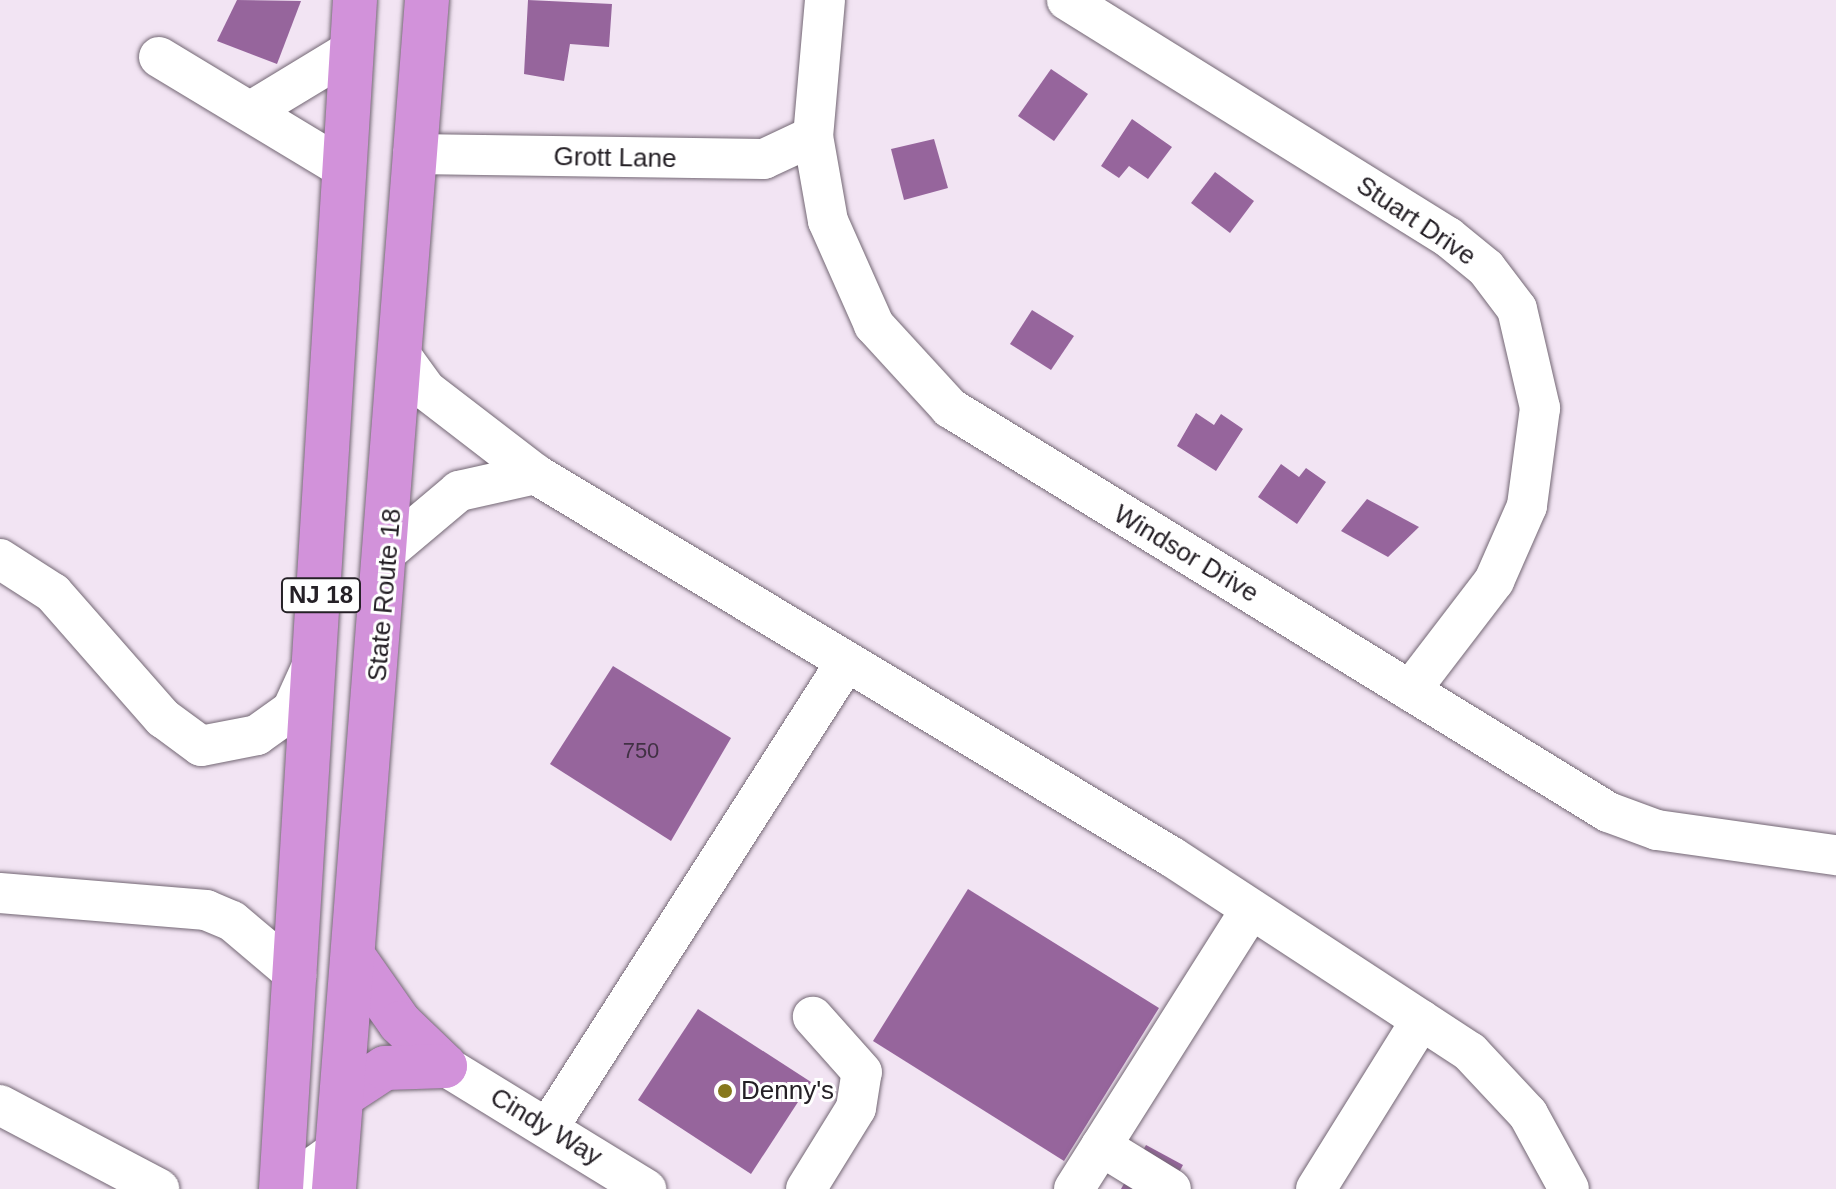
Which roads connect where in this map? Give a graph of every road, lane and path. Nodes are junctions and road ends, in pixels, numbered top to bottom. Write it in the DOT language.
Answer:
graph roads {
  1 [pos="355,0"];
  2 [pos="427,0"];
  3 [pos="825,0"];
  4 [pos="1067,0"];
  5 [pos="350,51"];
  6 [pos="159,57"];
  7 [pos="251,111"];
  8 [pos="813,136"];
  9 [pos="413,154"];
  10 [pos="343,168"];
  11 [pos="402,357"];
  12 [pos="535,474"];
  13 [pos="389,550"];
  14 [pos="0,559"];
  15 [pos="318,653"];
  16 [pos="846,662"];
  17 [pos="1410,691"];
  18 [pos="1836,855"];
  19 [pos="0,893"];
  20 [pos="1251,909"];
  21 [pos="355,959"];
  22 [pos="296,975"];
  23 [pos="813,1017"];
  24 [pos="1421,1020"];
  25 [pos="445,1066"];
  26 [pos="342,1096"];
  27 [pos="7,1111"];
  28 [pos="548,1128"];
  29 [pos="1101,1146"];
  30 [pos="336,1170"];
  31 [pos="159,1189"];
  32 [pos="282,1189"];
  33 [pos="646,1189"];
  34 [pos="806,1189"];
  35 [pos="1074,1189"];
  36 [pos="1171,1189"];
  37 [pos="1316,1189"];
  38 [pos="1569,1189"];
  1 -- 5 [label="highway, NJ 18"];
  2 -- 9 [label="highway, State Route 18 / NJ 18"];
  3 -- 8 [label="street, Windsor Drive"];
  4 -- 17 [label="street, Stuart Drive"];
  5 -- 7 [label="street"];
  5 -- 10 [label="highway, NJ 18"];
  6 -- 7 [label="street"];
  7 -- 10 [label="street"];
  8 -- 9 [label="street, Grott Lane"];
  8 -- 17 [label="street, Windsor Drive"];
  9 -- 11 [label="highway, State Route 18 / NJ 18"];
  10 -- 15 [label="highway, NJ 18"];
  11 -- 12 [label="street"];
  11 -- 13 [label="highway, State Route 18 / NJ 18"];
  12 -- 13 [label="street"];
  12 -- 16 [label="street"];
  13 -- 21 [label="highway, State Route 18 / NJ 18"];
  14 -- 15 [label="street"];
  15 -- 22 [label="highway, NJ 18"];
  16 -- 20 [label="street"];
  16 -- 28 [label="street"];
  17 -- 18 [label="street, Windsor Drive"];
  19 -- 22 [label="street"];
  20 -- 24 [label="street"];
  20 -- 29 [label="street"];
  21 -- 25 [label="highway"];
  21 -- 26 [label="highway, State Route 18 / NJ 18"];
  22 -- 32 [label="highway, NJ 18"];
  23 -- 34 [label="street"];
  24 -- 37 [label="street"];
  24 -- 38 [label="street"];
  25 -- 26 [label="highway"];
  25 -- 28 [label="street, Cindy Way"];
  26 -- 30 [label="highway, State Route 18 / NJ 18"];
  27 -- 31 [label="street"];
  28 -- 33 [label="street, Cindy Way"];
  29 -- 35 [label="street"];
  29 -- 36 [label="street"];
  30 -- 32 [label="street"];
}
